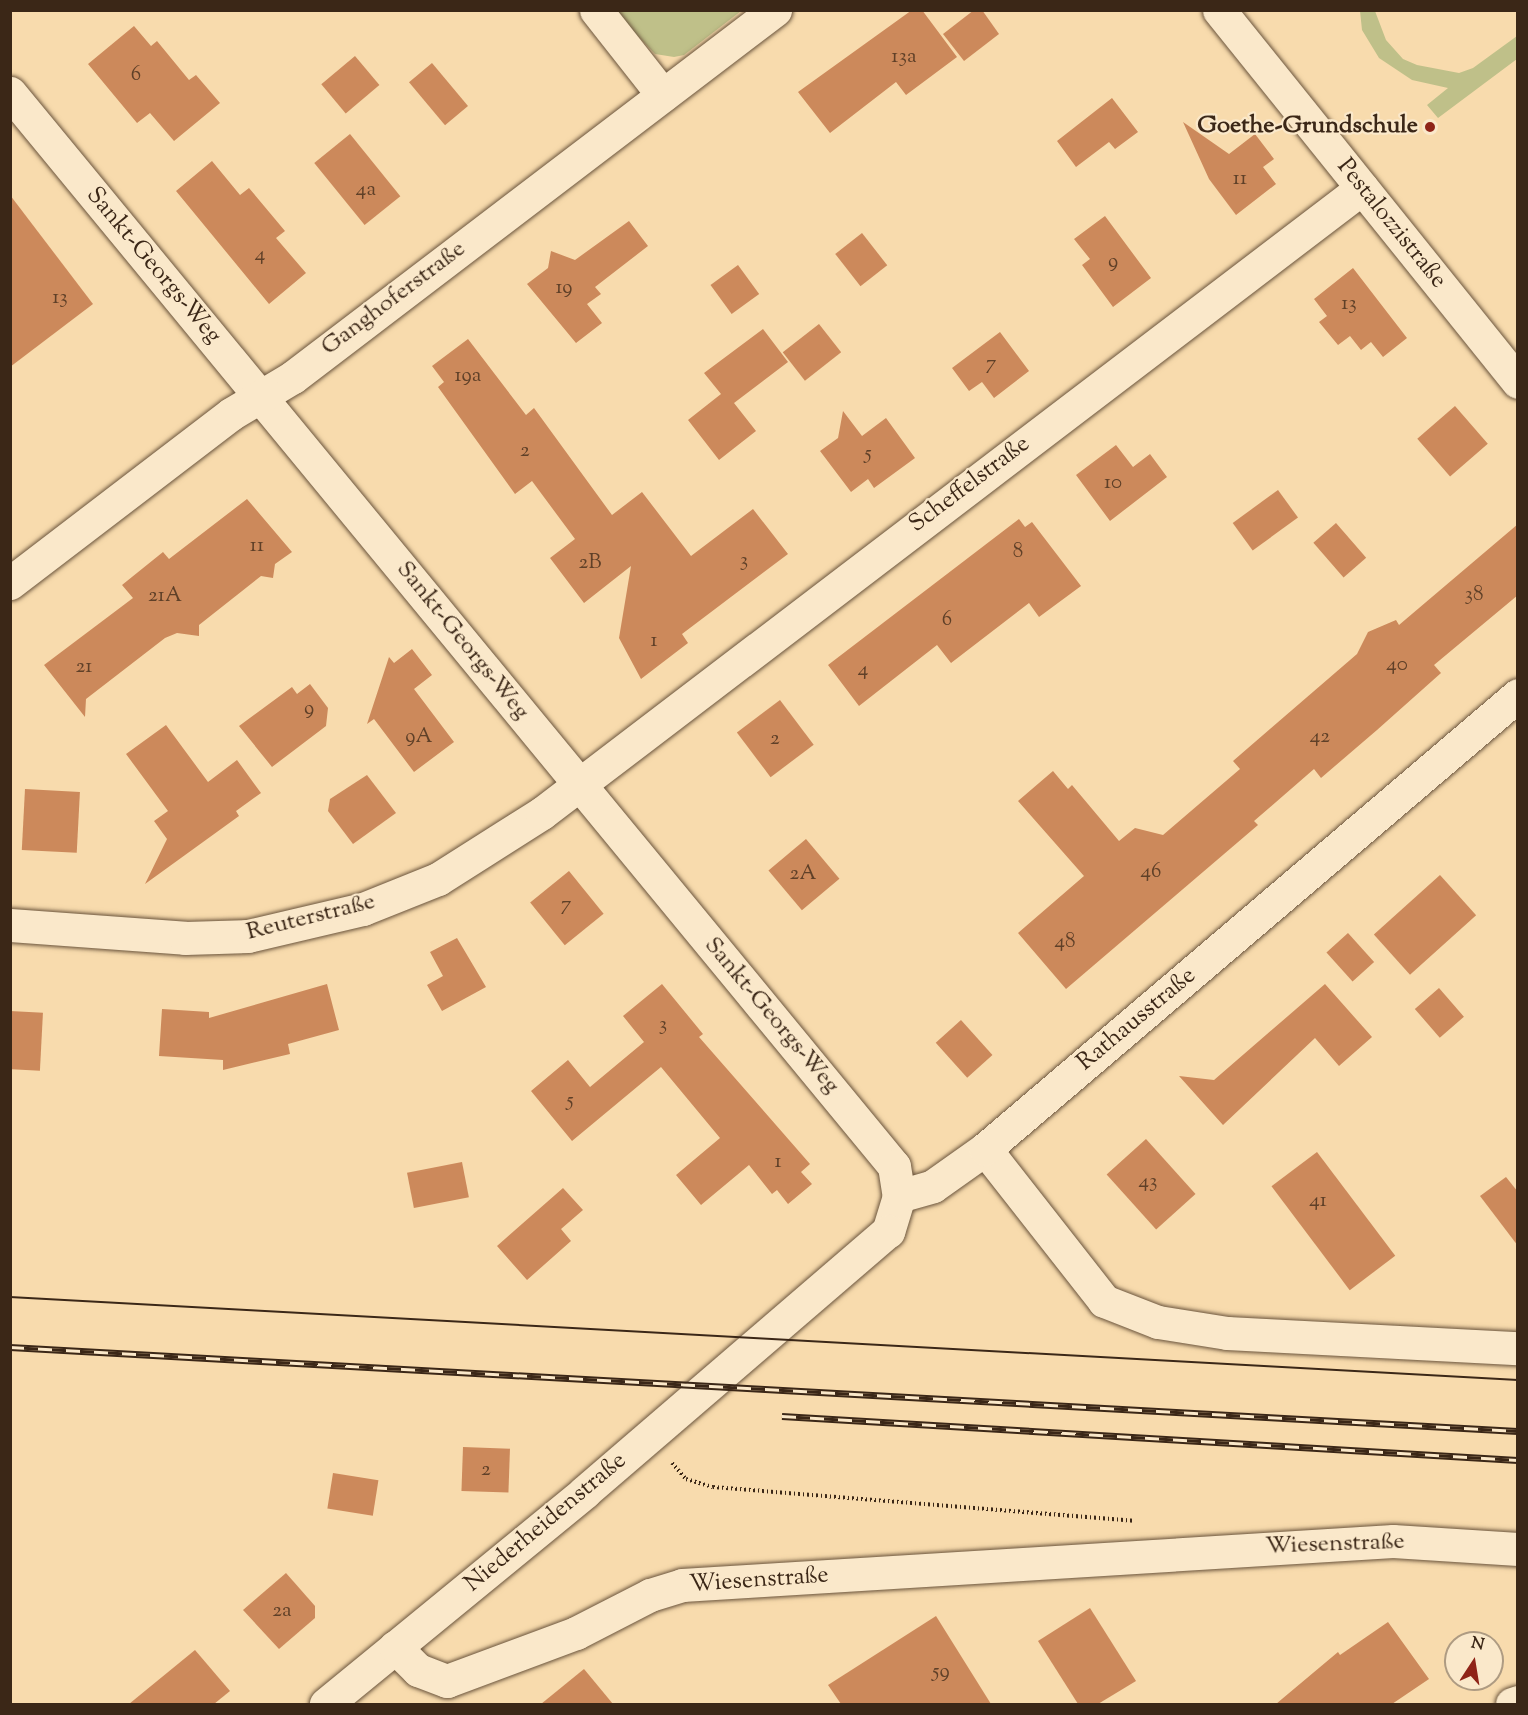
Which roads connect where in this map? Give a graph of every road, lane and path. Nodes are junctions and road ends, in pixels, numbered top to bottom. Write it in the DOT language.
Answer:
graph roads {
  1 [pos="596,10"];
  2 [pos="775,10"];
  3 [pos="1220,10"];
  4 [pos="10,93"];
  5 [pos="663,95"];
  6 [pos="1362,188"];
  7 [pos="1518,382"];
  8 [pos="263,399"];
  9 [pos="10,583"];
  10 [pos="1518,695"];
  11 [pos="578,783"];
  12 [pos="10,925"];
  13 [pos="985,1149"];
  14 [pos="899,1196"];
  15 [pos="1518,1348"];
  16 [pos="650,1437"];
  17 [pos="1518,1549"];
  18 [pos="1153,1555"];
  19 [pos="395,1647"];
  20 [pos="1518,1702"];
  21 [pos="326,1704"];
  22 [pos="1512,1704"];
  1 -- 5 [label="street"];
  2 -- 5 [label="street, Ganghoferstraße"];
  3 -- 6 [label="street, Pestalozzistraße"];
  4 -- 8 [label="street, Sankt-Georgs-Weg"];
  5 -- 8 [label="street, Ganghoferstraße"];
  6 -- 7 [label="street, Pestalozzistraße"];
  6 -- 11 [label="street, Scheffelstraße"];
  8 -- 9 [label="street, Ganghoferstraße"];
  8 -- 11 [label="street, Sankt-Georgs-Weg"];
  10 -- 13 [label="street, Rathausstraße"];
  11 -- 12 [label="street, Reuterstraße"];
  11 -- 14 [label="street, Sankt-Georgs-Weg"];
  13 -- 14 [label="street, Rathausstraße"];
  13 -- 15 [label="street"];
  14 -- 16 [label="street, Niederheidenstraße"];
  16 -- 18 [label="path"];
  16 -- 19 [label="street, Niederheidenstraße"];
  17 -- 18 [label="street, Wiesenstraße"];
  18 -- 19 [label="street, Wiesenstraße"];
  19 -- 21 [label="street, Niederheidenstraße"];
  20 -- 22 [label="street"];
}
